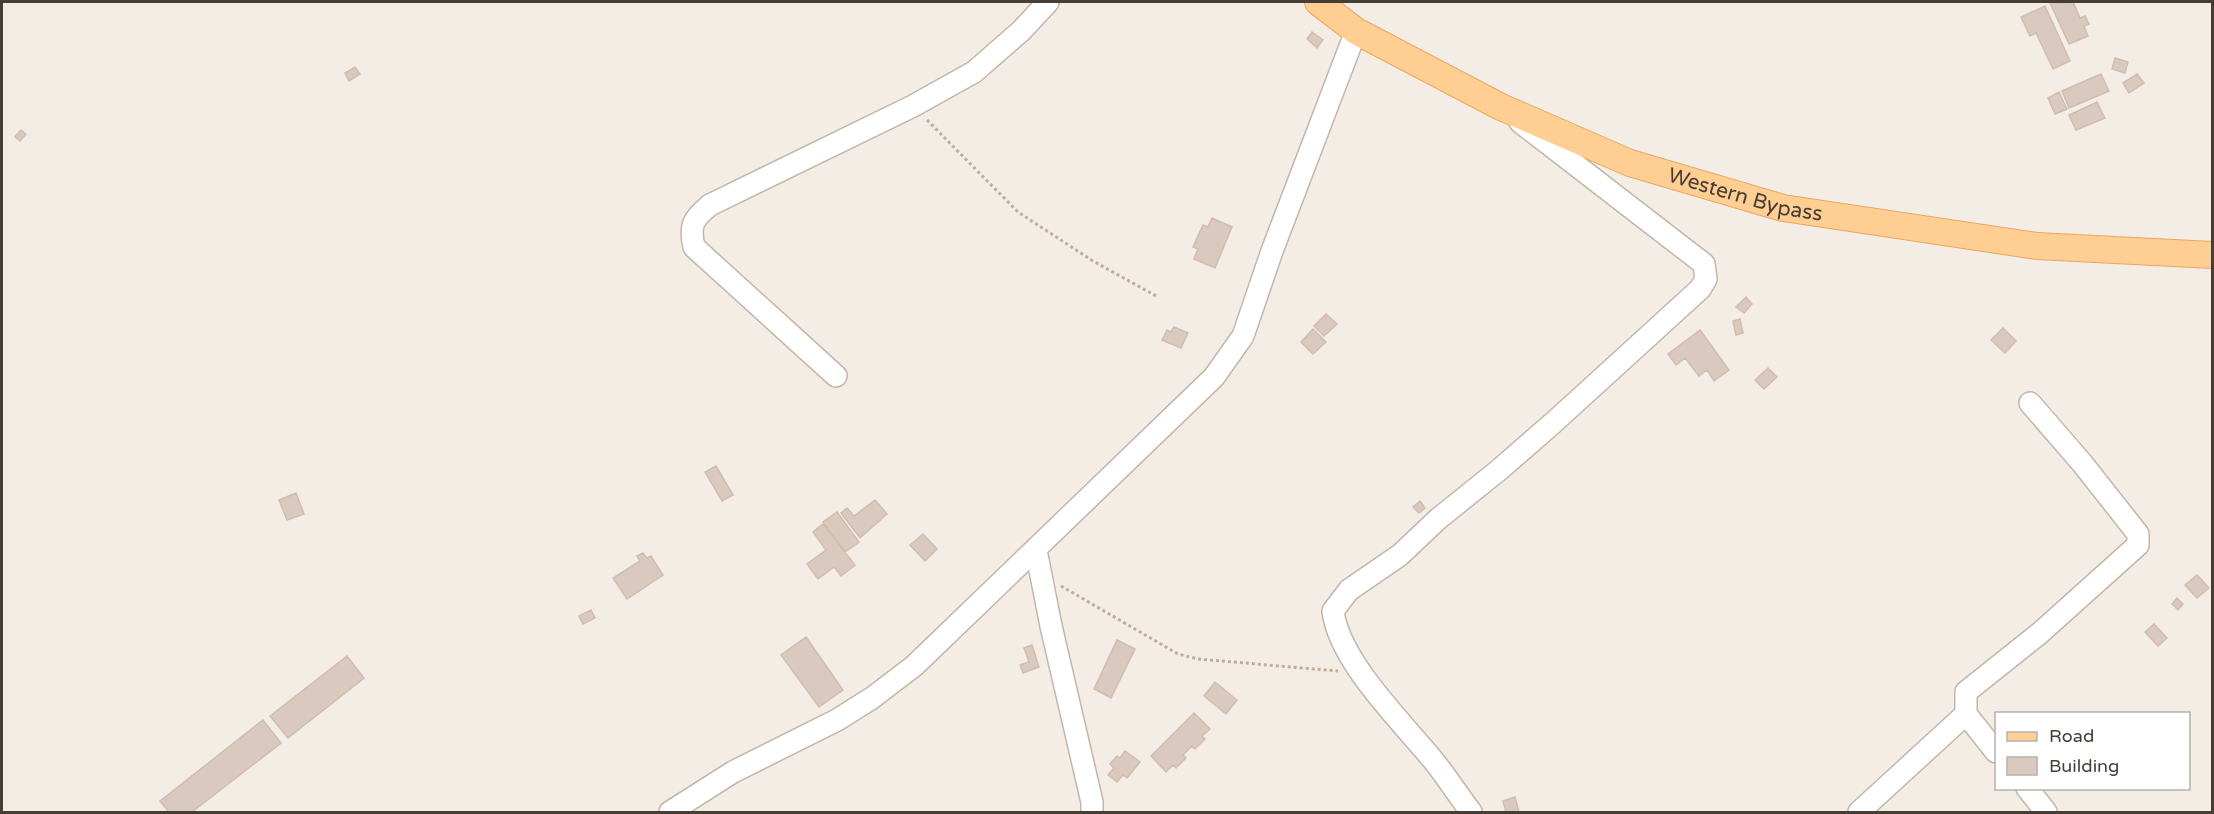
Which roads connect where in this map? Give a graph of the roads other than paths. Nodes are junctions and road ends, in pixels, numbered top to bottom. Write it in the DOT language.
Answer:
graph roads {
  1 [pos="1048,2"];
  2 [pos="1318,2"];
  3 [pos="1356,31"];
  4 [pos="1501,107"];
  5 [pos="2212,255"];
  6 [pos="836,376"];
  7 [pos="2030,403"];
  8 [pos="1036,550"];
  9 [pos="1966,714"];
  10 [pos="1995,751"];
  11 [pos="2028,790"];
  12 [pos="670,813"];
  13 [pos="1092,813"];
  14 [pos="1471,813"];
  15 [pos="1859,813"];
  16 [pos="2046,813"];
  1 -- 6 [label="street"];
  2 -- 3 [label="main road, Western Bypass"];
  3 -- 4 [label="main road, Western Bypass"];
  3 -- 8 [label="street"];
  4 -- 5 [label="main road, Western Bypass"];
  4 -- 14 [label="street"];
  7 -- 9 [label="street"];
  8 -- 12 [label="street"];
  8 -- 13 [label="street"];
  9 -- 10 [label="street"];
  9 -- 15 [label="street"];
  11 -- 16 [label="street"];
}
